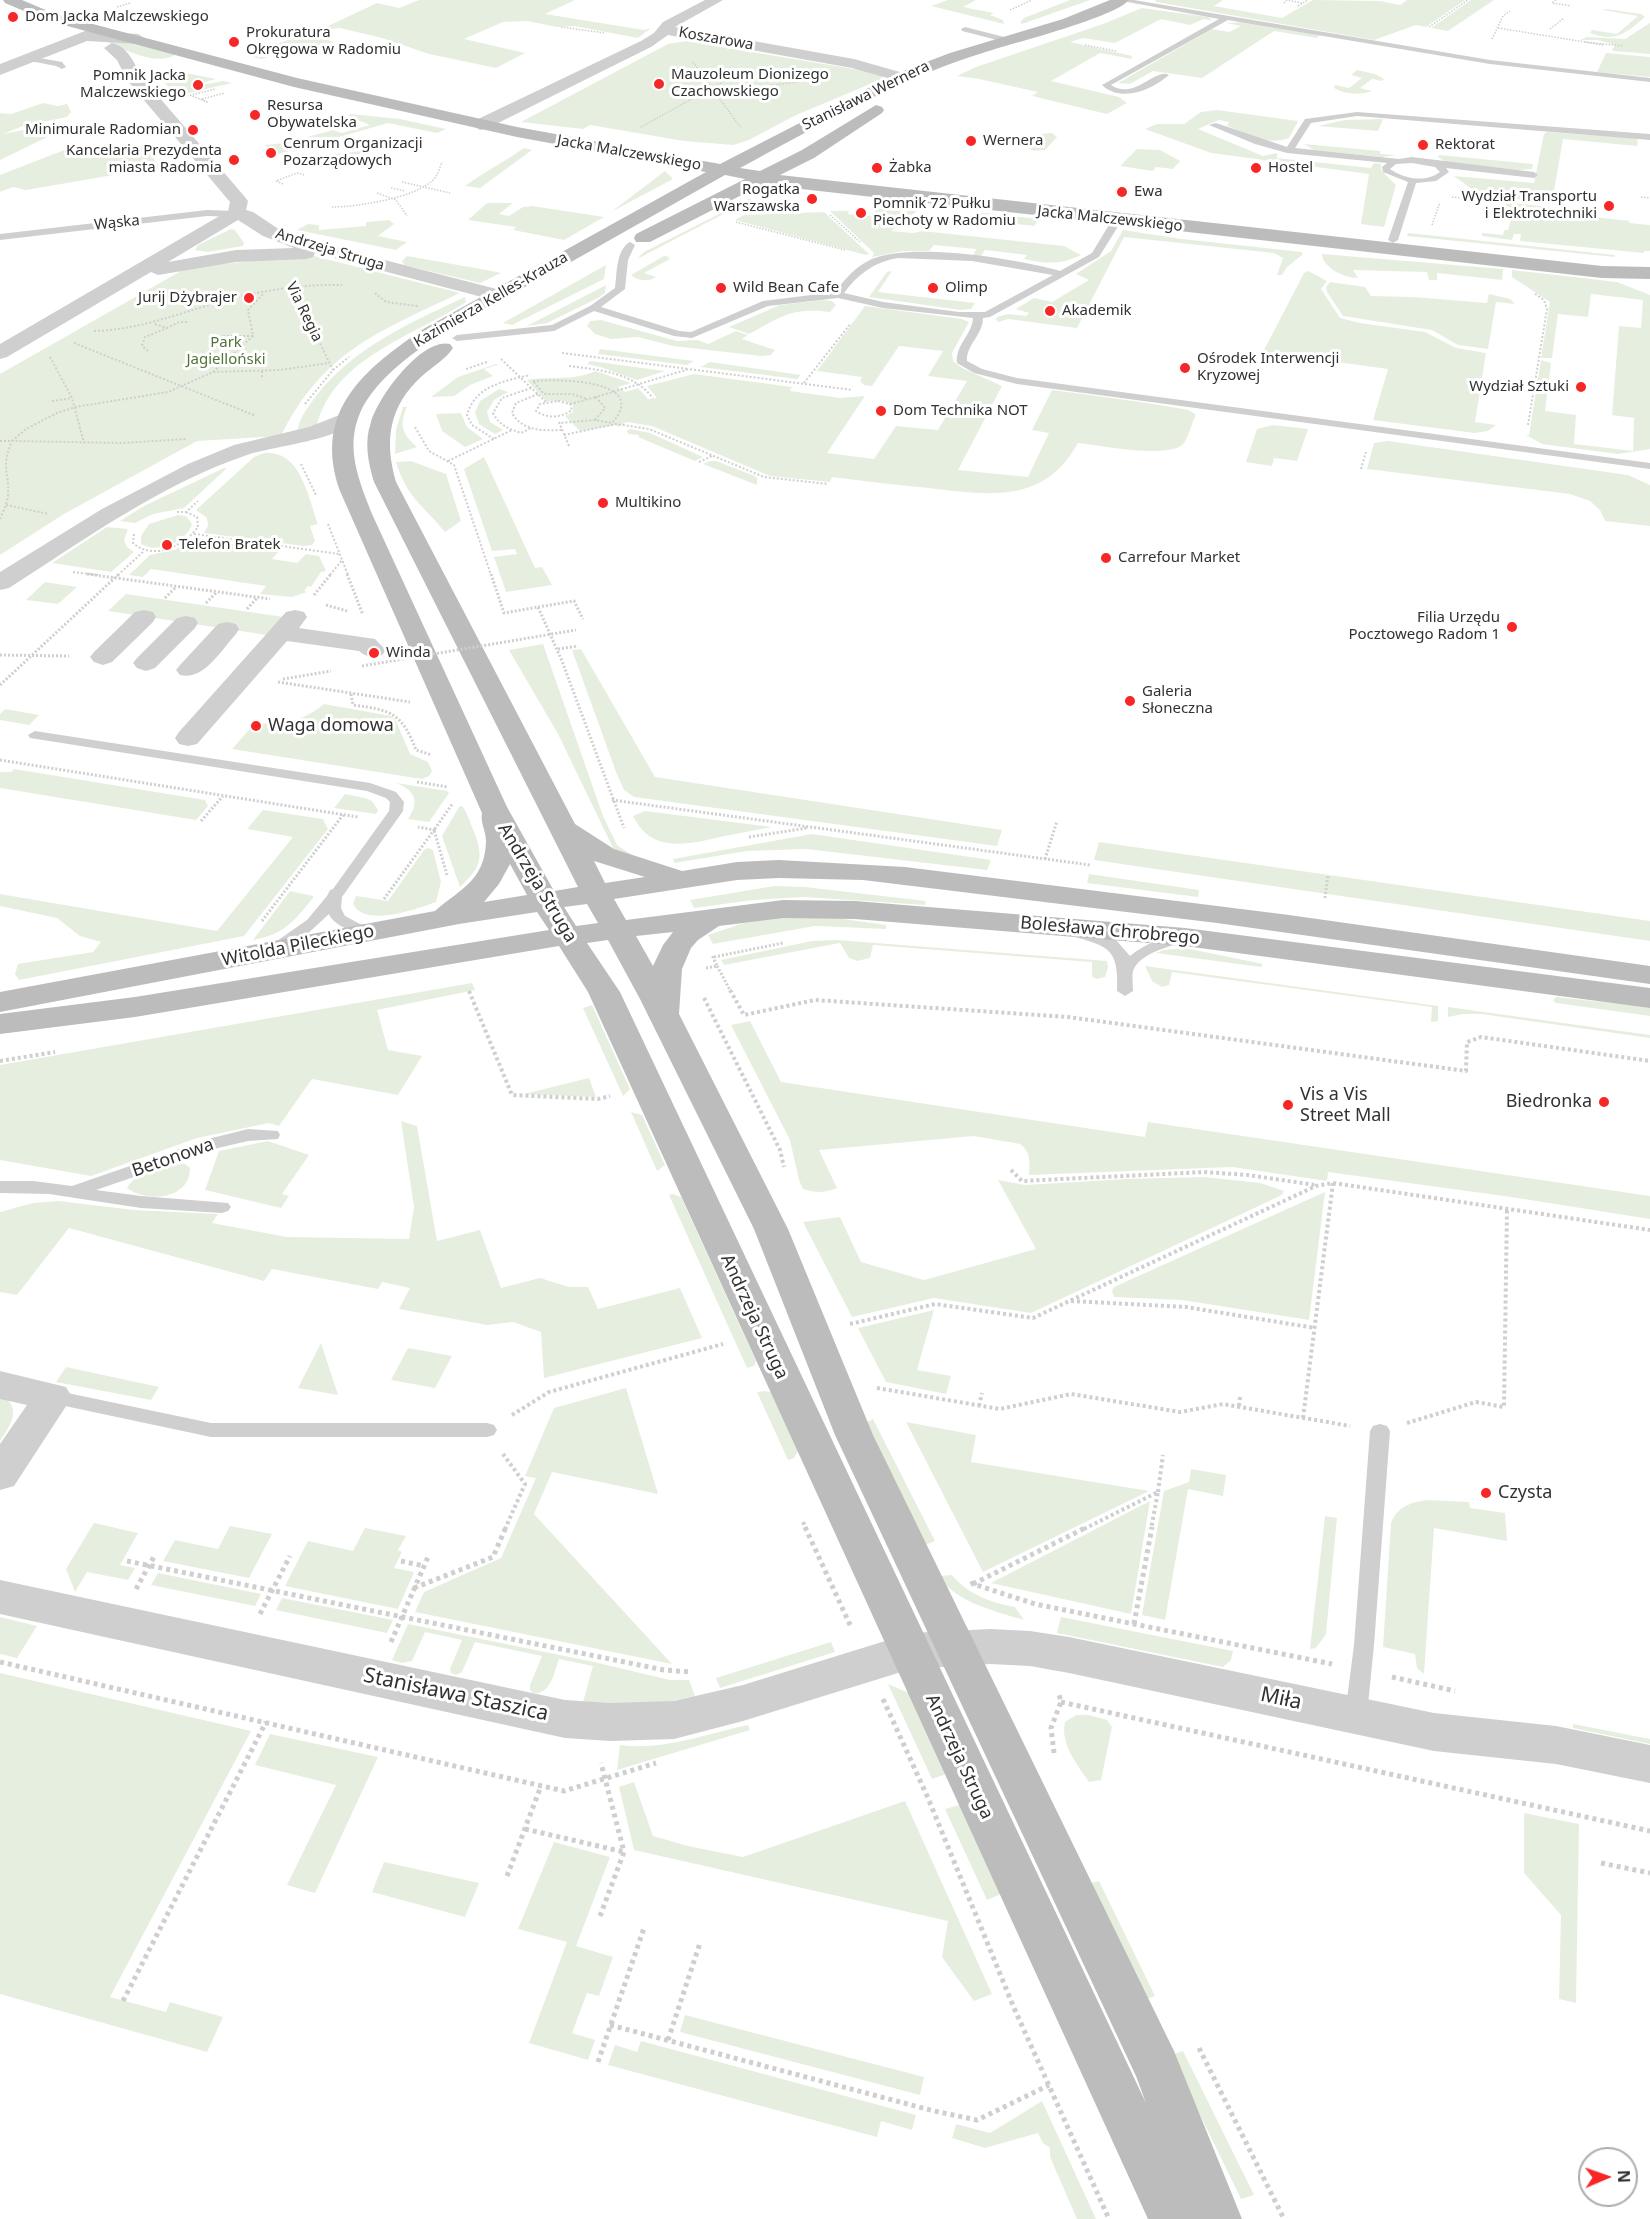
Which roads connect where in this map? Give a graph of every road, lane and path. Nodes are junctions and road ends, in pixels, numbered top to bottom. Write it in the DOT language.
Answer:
graph roads {
  1 [pos="10,0"];
  2 [pos="716,0"];
  3 [pos="1122,0"];
  4 [pos="1556,0"];
  5 [pos="676,2"];
  6 [pos="1571,6"];
  7 [pos="699,7"];
  8 [pos="1510,11"];
  9 [pos="50,17"];
  10 [pos="1226,18"];
  11 [pos="1564,18"];
  12 [pos="1498,28"];
  13 [pos="965,29"];
  14 [pos="1550,29"];
  15 [pos="664,30"];
  16 [pos="1027,34"];
  17 [pos="85,36"];
  18 [pos="1492,39"];
  19 [pos="140,40"];
  20 [pos="1005,40"];
  21 [pos="1623,46"];
  22 [pos="112,48"];
  23 [pos="182,51"];
  24 [pos="28,58"];
  25 [pos="151,59"];
  26 [pos="62,67"];
  27 [pos="750,67"];
  28 [pos="0,70"];
  29 [pos="1165,75"];
  30 [pos="901,77"];
  31 [pos="1650,80"];
  32 [pos="294,82"];
  33 [pos="798,82"];
  34 [pos="207,91"];
  35 [pos="716,91"];
  36 [pos="225,93"];
  37 [pos="190,95"];
  38 [pos="701,95"];
  39 [pos="216,96"];
  40 [pos="196,99"];
  41 [pos="201,99"];
  42 [pos="480,124"];
  43 [pos="1213,125"];
  44 [pos="502,129"];
  45 [pos="634,132"];
  46 [pos="745,134"];
  47 [pos="1650,136"];
  48 [pos="765,147"];
  49 [pos="1290,150"];
  50 [pos="706,152"];
  51 [pos="808,154"];
  52 [pos="742,159"];
  53 [pos="1397,161"];
  54 [pos="442,162"];
  55 [pos="689,164"];
  56 [pos="1438,165"];
  57 [pos="783,168"];
  58 [pos="722,170"];
  59 [pos="305,175"];
  60 [pos="1534,175"];
  61 [pos="763,177"];
  62 [pos="809,179"];
  63 [pos="1413,180"];
  64 [pos="402,182"];
  65 [pos="283,184"];
  66 [pos="697,184"];
  67 [pos="418,187"];
  68 [pos="391,188"];
  69 [pos="406,192"];
  70 [pos="735,192"];
  71 [pos="450,193"];
  72 [pos="377,194"];
  73 [pos="1452,197"];
  74 [pos="1641,197"];
  75 [pos="393,198"];
  76 [pos="1650,198"];
  77 [pos="1472,199"];
  78 [pos="332,207"];
  79 [pos="824,209"];
  80 [pos="235,214"];
  81 [pos="407,216"];
  82 [pos="727,219"];
  83 [pos="1118,220"];
  84 [pos="206,231"];
  85 [pos="0,237"];
  86 [pos="272,239"];
  87 [pos="1393,240"];
  88 [pos="630,245"];
  89 [pos="181,246"];
  90 [pos="609,256"];
  91 [pos="866,256"];
  92 [pos="879,259"];
  93 [pos="204,260"];
  94 [pos="1650,267"];
  95 [pos="577,272"];
  96 [pos="1650,273"];
  97 [pos="1061,274"];
  98 [pos="117,285"];
  99 [pos="347,285"];
  100 [pos="293,288"];
  101 [pos="372,291"];
  102 [pos="1530,291"];
  103 [pos="265,293"];
  104 [pos="497,295"];
  105 [pos="838,295"];
  106 [pos="862,301"];
  107 [pos="422,306"];
  108 [pos="593,308"];
  109 [pos="978,316"];
  110 [pos="189,322"];
  111 [pos="154,324"];
  112 [pos="167,328"];
  113 [pos="0,329"];
  114 [pos="89,331"];
  115 [pos="31,335"];
  116 [pos="223,336"];
  117 [pos="253,336"];
  118 [pos="457,338"];
  119 [pos="69,342"];
  120 [pos="148,351"];
  121 [pos="556,352"];
  122 [pos="0,353"];
  123 [pos="494,353"];
  124 [pos="48,356"];
  125 [pos="510,358"];
  126 [pos="502,360"];
  127 [pos="329,363"];
  128 [pos="569,366"];
  129 [pos="689,369"];
  130 [pos="262,370"];
  131 [pos="333,370"];
  132 [pos="463,370"];
  133 [pos="213,372"];
  134 [pos="530,375"];
  135 [pos="520,377"];
  136 [pos="262,379"];
  137 [pos="804,383"];
  138 [pos="639,384"];
  139 [pos="184,386"];
  140 [pos="531,388"];
  141 [pos="852,390"];
  142 [pos="613,392"];
  143 [pos="538,394"];
  144 [pos="596,397"];
  145 [pos="72,398"];
  146 [pos="587,399"];
  147 [pos="653,399"];
  148 [pos="52,401"];
  149 [pos="546,402"];
  150 [pos="570,404"];
  151 [pos="75,407"];
  152 [pos="557,417"];
  153 [pos="347,418"];
  154 [pos="264,419"];
  155 [pos="595,420"];
  156 [pos="559,423"];
  157 [pos="414,426"];
  158 [pos="531,428"];
  159 [pos="512,430"];
  160 [pos="562,430"];
  161 [pos="1527,432"];
  162 [pos="564,435"];
  163 [pos="190,439"];
  164 [pos="494,439"];
  165 [pos="0,441"];
  166 [pos="12,441"];
  167 [pos="84,443"];
  168 [pos="569,446"];
  169 [pos="713,456"];
  170 [pos="448,461"];
  171 [pos="699,462"];
  172 [pos="1650,466"];
  173 [pos="828,484"];
  174 [pos="6,504"];
  175 [pos="171,513"];
  176 [pos="54,515"];
  177 [pos="0,519"];
  178 [pos="136,531"];
  179 [pos="194,534"];
  180 [pos="145,550"];
  181 [pos="339,554"];
  182 [pos="342,560"];
  183 [pos="63,571"];
  184 [pos="115,578"];
  185 [pos="0,583"];
  186 [pos="176,587"];
  187 [pos="217,592"];
  188 [pos="168,595"];
  189 [pos="258,597"];
  190 [pos="208,601"];
  191 [pos="319,604"];
  192 [pos="538,607"];
  193 [pos="248,608"];
  194 [pos="349,611"];
  195 [pos="290,613"];
  196 [pos="144,617"];
  197 [pos="359,617"];
  198 [pos="583,619"];
  199 [pos="366,622"];
  200 [pos="186,623"];
  201 [pos="227,629"];
  202 [pos="576,630"];
  203 [pos="578,646"];
  204 [pos="558,649"];
  205 [pos="0,655"];
  206 [pos="32,656"];
  207 [pos="53,656"];
  208 [pos="103,657"];
  209 [pos="367,658"];
  210 [pos="146,663"];
  211 [pos="189,669"];
  212 [pos="323,672"];
  213 [pos="0,685"];
  214 [pos="351,694"];
  215 [pos="417,703"];
  216 [pos="35,735"];
  217 [pos="188,738"];
  218 [pos="439,754"];
  219 [pos="0,760"];
  220 [pos="223,796"];
  221 [pos="493,807"];
  222 [pos="1057,820"];
  223 [pos="201,821"];
  224 [pos="811,827"];
  225 [pos="563,828"];
  226 [pos="434,830"];
  227 [pos="628,833"];
  228 [pos="738,839"];
  229 [pos="1045,859"];
  230 [pos="1328,874"];
  231 [pos="693,877"];
  232 [pos="335,893"];
  233 [pos="596,893"];
  234 [pos="384,899"];
  235 [pos="1325,899"];
  236 [pos="545,901"];
  237 [pos="715,916"];
  238 [pos="437,920"];
  239 [pos="260,922"];
  240 [pos="1025,923"];
  241 [pos="617,930"];
  242 [pos="382,931"];
  243 [pos="568,936"];
  244 [pos="1185,937"];
  245 [pos="778,944"];
  246 [pos="269,952"];
  247 [pos="709,958"];
  248 [pos="717,966"];
  249 [pos="1126,971"];
  250 [pos="1650,975"];
  251 [pos="470,991"];
  252 [pos="1125,991"];
  253 [pos="1650,998"];
  254 [pos="0,1002"];
  255 [pos="664,1014"];
  256 [pos="0,1024"];
  257 [pos="1650,1060"];
  258 [pos="610,1096"];
  259 [pos="272,1136"];
  260 [pos="1011,1170"];
  261 [pos="1333,1183"];
  262 [pos="1316,1186"];
  263 [pos="0,1187"];
  264 [pos="76,1191"];
  265 [pos="222,1207"];
  266 [pos="1507,1209"];
  267 [pos="1650,1230"];
  268 [pos="1068,1301"];
  269 [pos="840,1326"];
  270 [pos="1315,1328"];
  271 [pos="723,1344"];
  272 [pos="0,1385"];
  273 [pos="872,1387"];
  274 [pos="982,1394"];
  275 [pos="53,1397"];
  276 [pos="1240,1397"];
  277 [pos="979,1406"];
  278 [pos="1239,1406"];
  279 [pos="1303,1418"];
  280 [pos="487,1430"];
  281 [pos="1380,1431"];
  282 [pos="1163,1455"];
  283 [pos="0,1474"];
  284 [pos="1158,1492"];
  285 [pos="290,1556"];
  286 [pos="428,1557"];
  287 [pos="127,1561"];
  288 [pos="401,1561"];
  289 [pos="424,1566"];
  290 [pos="973,1584"];
  291 [pos="414,1588"];
  292 [pos="272,1590"];
  293 [pos="834,1593"];
  294 [pos="0,1597"];
  295 [pos="1035,1604"];
  296 [pos="402,1617"];
  297 [pos="840,1631"];
  298 [pos="859,1646"];
  299 [pos="957,1647"];
  300 [pos="242,1649"];
  301 [pos="911,1651"];
  302 [pos="0,1662"];
  303 [pos="698,1671"];
  304 [pos="375,1678"];
  305 [pos="1061,1702"];
  306 [pos="1356,1715"];
  307 [pos="591,1721"];
  308 [pos="266,1722"];
  309 [pos="1650,1764"];
  310 [pos="541,1786"];
  311 [pos="564,1791"];
  312 [pos="525,1829"];
  313 [pos="1650,1831"];
  314 [pos="624,1852"];
  315 [pos="1601,1863"];
  316 [pos="1650,1872"];
  317 [pos="507,1876"];
  318 [pos="600,1916"];
  319 [pos="644,1928"];
  320 [pos="700,1943"];
  321 [pos="123,2001"];
  322 [pos="610,2025"];
  323 [pos="668,2040"];
  324 [pos="598,2062"];
  325 [pos="1049,2085"];
  326 [pos="1109,2219"];
  327 [pos="1174,2219"];
  328 [pos="1216,2219"];
  1 -- 9 [label="street, Jacka Malczewskiego"];
  2 -- 7 [label="street"];
  3 -- 10 [label="lane"];
  3 -- 16 [label="street, Stanisława Wernera"];
  4 -- 6 [label="path"];
  5 -- 7 [label="street"];
  7 -- 15 [label="street"];
  8 -- 12 [label="path"];
  9 -- 17 [label="street, Jacka Malczewskiego"];
  9 -- 19 [label="street, Jacka Malczewskiego"];
  10 -- 29 [label="lane"];
  10 -- 31 [label="lane"];
  11 -- 14 [label="path"];
  12 -- 18 [label="path"];
  12 -- 21 [label="path"];
  13 -- 20 [label="lane"];
  15 -- 30 [label="street, Koszarowa"];
  15 -- 42 [label="street, Koszarowa"];
  16 -- 20 [label="street, Stanisława Wernera"];
  16 -- 51 [label="street, Stanisława Wernera"];
  17 -- 19 [label="street, Jacka Malczewskiego"];
  17 -- 22 [label="street, Jacka Malczewskiego"];
  17 -- 24 [label="street"];
  19 -- 23 [label="street, Jacka Malczewskiego"];
  20 -- 30 [label="street, Stanisława Wernera"];
  22 -- 25 [label="street, Jacka Malczewskiego"];
  22 -- 80 [label="street"];
  23 -- 25 [label="street, Jacka Malczewskiego"];
  23 -- 32 [label="street, Jacka Malczewskiego"];
  24 -- 26 [label="lane"];
  24 -- 28 [label="street"];
  25 -- 32 [label="street, Jacka Malczewskiego"];
  27 -- 38 [label="path"];
  30 -- 48 [label="street, Stanisława Wernera"];
  32 -- 42 [label="street, Jacka Malczewskiego"];
  33 -- 35 [label="path"];
  34 -- 39 [label="path"];
  35 -- 38 [label="path"];
  35 -- 46 [label="path"];
  36 -- 39 [label="path"];
  37 -- 40 [label="path"];
  38 -- 45 [label="path"];
  39 -- 41 [label="path"];
  40 -- 41 [label="path"];
  42 -- 44 [label="street, Jacka Malczewskiego"];
  43 -- 49 [label="lane"];
  44 -- 50 [label="street, Jacka Malczewskiego"];
  44 -- 55 [label="street, Jacka Malczewskiego"];
  47 -- 49 [label="lane"];
  48 -- 50 [label="street"];
  48 -- 52 [label="street, Stanisława Wernera"];
  49 -- 53 [label="lane"];
  50 -- 52 [label="street, Jacka Malczewskiego"];
  51 -- 57 [label="street, Stanisława Wernera"];
  51 -- 62 [label="street"];
  52 -- 57 [label="street, Jacka Malczewskiego"];
  52 -- 58 [label="street, Kazimierza Kelles-Krauza"];
  53 -- 56 [label="lane"];
  53 -- 63 [label="lane"];
  54 -- 67 [label="path"];
  55 -- 58 [label="street, Jacka Malczewskiego"];
  55 -- 66 [label="street"];
  56 -- 60 [label="lane"];
  56 -- 63 [label="lane"];
  57 -- 61 [label="street, Stanisława Wernera"];
  57 -- 62 [label="street, Jacka Malczewskiego"];
  58 -- 61 [label="street, Jacka Malczewskiego"];
  58 -- 66 [label="street, Kazimierza Kelles-Krauza"];
  59 -- 65 [label="path"];
  61 -- 62 [label="street, Jacka Malczewskiego"];
  61 -- 70 [label="street"];
  62 -- 70 [label="street"];
  62 -- 83 [label="street, Jacka Malczewskiego"];
  62 -- 87 [label="street, Jacka Malczewskiego"];
  63 -- 87 [label="lane"];
  64 -- 67 [label="path"];
  66 -- 104 [label="street, Kazimierza Kelles-Krauza"];
  67 -- 69 [label="path"];
  67 -- 71 [label="path"];
  68 -- 69 [label="path"];
  69 -- 75 [label="path"];
  70 -- 88 [label="street"];
  72 -- 75 [label="path"];
  73 -- 77 [label="path"];
  74 -- 76 [label="path"];
  75 -- 78 [label="path"];
  75 -- 81 [label="path"];
  79 -- 91 [label="path"];
  80 -- 84 [label="street"];
  80 -- 85 [label="lane, Wąska"];
  80 -- 86 [label="street, Andrzeja Struga"];
  82 -- 91 [label="path"];
  83 -- 96 [label="street, Jacka Malczewskiego"];
  83 -- 97 [label="lane"];
  84 -- 86 [label="street"];
  84 -- 89 [label="street"];
  86 -- 93 [label="street"];
  86 -- 100 [label="path, Via Regia"];
  86 -- 104 [label="street, Andrzeja Struga"];
  87 -- 94 [label="street, Jacka Malczewskiego"];
  88 -- 90 [label="street"];
  88 -- 108 [label="lane"];
  89 -- 93 [label="street"];
  89 -- 98 [label="street"];
  91 -- 92 [label="path"];
  92 -- 97 [label="lane"];
  92 -- 105 [label="lane"];
  93 -- 98 [label="street"];
  95 -- 118 [label="street, Kazimierza Kelles-Krauza"];
  97 -- 109 [label="lane"];
  98 -- 115 [label="street"];
  99 -- 100 [label="path"];
  100 -- 103 [label="path"];
  100 -- 127 [label="path, Via Regia"];
  101 -- 107 [label="path"];
  102 -- 161 [label="path"];
  103 -- 111 [label="path"];
  103 -- 117 [label="path"];
  104 -- 153 [label="street, Kazimierza Kelles-Krauza"];
  105 -- 106 [label="lane"];
  105 -- 108 [label="lane"];
  106 -- 109 [label="lane"];
  106 -- 137 [label="path"];
  108 -- 118 [label="lane"];
  109 -- 172 [label="lane"];
  110 -- 112 [label="path"];
  111 -- 112 [label="path"];
  111 -- 114 [label="path"];
  112 -- 120 [label="path"];
  113 -- 115 [label="street"];
  115 -- 122 [label="street"];
  116 -- 117 [label="path"];
  117 -- 133 [label="path"];
  118 -- 225 [label="street, Kazimierza Kelles-Krauza"];
  119 -- 139 [label="path"];
  121 -- 129 [label="path"];
  123 -- 126 [label="path"];
  124 -- 145 [label="path"];
  125 -- 126 [label="path"];
  126 -- 132 [label="path"];
  126 -- 135 [label="path"];
  127 -- 130 [label="path"];
  127 -- 131 [label="path, Via Regia"];
  128 -- 138 [label="path"];
  129 -- 137 [label="path"];
  129 -- 138 [label="path"];
  130 -- 133 [label="path"];
  130 -- 136 [label="path"];
  133 -- 139 [label="path"];
  134 -- 135 [label="path"];
  135 -- 140 [label="path"];
  135 -- 164 [label="path"];
  137 -- 141 [label="path"];
  138 -- 142 [label="path"];
  138 -- 147 [label="path"];
  139 -- 151 [label="path"];
  139 -- 154 [label="path"];
  140 -- 143 [label="path"];
  140 -- 159 [label="path"];
  142 -- 144 [label="path"];
  142 -- 146 [label="path"];
  142 -- 155 [label="path"];
  143 -- 149 [label="path"];
  143 -- 158 [label="path"];
  144 -- 146 [label="path"];
  144 -- 155 [label="path"];
  145 -- 148 [label="path"];
  145 -- 151 [label="path"];
  146 -- 150 [label="path"];
  149 -- 150 [label="path"];
  149 -- 152 [label="path"];
  150 -- 152 [label="path"];
  151 -- 166 [label="path"];
  151 -- 167 [label="path"];
  152 -- 156 [label="path"];
  153 -- 185 [label="street"];
  153 -- 221 [label="street, Andrzeja Struga"];
  155 -- 156 [label="path"];
  156 -- 160 [label="path"];
  157 -- 170 [label="path"];
  158 -- 159 [label="path"];
  158 -- 160 [label="path"];
  159 -- 164 [label="path"];
  160 -- 162 [label="path"];
  162 -- 168 [label="path"];
  162 -- 169 [label="path"];
  163 -- 167 [label="path"];
  164 -- 170 [label="path"];
  165 -- 166 [label="path"];
  166 -- 167 [label="path"];
  166 -- 177 [label="path"];
  169 -- 171 [label="path"];
  169 -- 173 [label="path"];
  170 -- 192 [label="path"];
  174 -- 176 [label="path"];
  175 -- 179 [label="path"];
  178 -- 180 [label="path"];
  179 -- 180 [label="path"];
  179 -- 181 [label="path"];
  180 -- 184 [label="path"];
  182 -- 195 [label="path"];
  183 -- 184 [label="path"];
  184 -- 186 [label="path"];
  184 -- 206 [label="path"];
  186 -- 187 [label="path"];
  186 -- 188 [label="path"];
  187 -- 189 [label="path"];
  187 -- 190 [label="path"];
  189 -- 193 [label="path"];
  189 -- 195 [label="path"];
  191 -- 194 [label="path"];
  192 -- 198 [label="path"];
  192 -- 204 [label="path"];
  195 -- 209 [label="street"];
  195 -- 217 [label="street"];
  196 -- 208 [label="street"];
  197 -- 199 [label="path"];
  200 -- 210 [label="street"];
  201 -- 211 [label="street"];
  202 -- 209 [label="path, bridge"];
  203 -- 204 [label="path"];
  204 -- 227 [label="path"];
  205 -- 206 [label="path"];
  206 -- 207 [label="path"];
  206 -- 213 [label="path"];
  212 -- 214 [label="path"];
  214 -- 215 [label="path"];
  214 -- 218 [label="path"];
  216 -- 232 [label="lane"];
  219 -- 220 [label="path"];
  220 -- 223 [label="path"];
  220 -- 239 [label="path"];
  221 -- 236 [label="street, Andrzeja Struga"];
  221 -- 238 [label="street"];
  222 -- 229 [label="path"];
  224 -- 228 [label="path"];
  225 -- 231 [label="street"];
  225 -- 233 [label="street"];
  226 -- 234 [label="path"];
  230 -- 235 [label="path"];
  231 -- 233 [label="street, Bolesława Chrobrego"];
  231 -- 250 [label="street, Bolesława Chrobrego"];
  232 -- 242 [label="lane"];
  232 -- 246 [label="lane"];
  233 -- 236 [label="street, Witolda Pileckiego"];
  233 -- 241 [label="street"];
  236 -- 238 [label="street, Witolda Pileckiego"];
  236 -- 243 [label="street, Andrzeja Struga"];
  237 -- 240 [label="street, Bolesława Chrobrego"];
  237 -- 241 [label="street, Bolesława Chrobrego"];
  237 -- 255 [label="street"];
  238 -- 242 [label="street, Witolda Pileckiego"];
  240 -- 244 [label="street, Bolesława Chrobrego"];
  240 -- 249 [label="lane"];
  241 -- 243 [label="street, Bolesława Chrobrego"];
  241 -- 255 [label="street"];
  242 -- 246 [label="street, Witolda Pileckiego"];
  243 -- 256 [label="street, Witolda Pileckiego"];
  243 -- 301 [label="street, Andrzeja Struga"];
  244 -- 249 [label="lane"];
  244 -- 253 [label="street, Bolesława Chrobrego"];
  245 -- 247 [label="path"];
  246 -- 254 [label="street, Witolda Pileckiego"];
  248 -- 257 [label="path"];
  249 -- 252 [label="lane"];
  251 -- 258 [label="path"];
  255 -- 299 [label="street"];
  259 -- 264 [label="lane, Betonowa"];
  260 -- 262 [label="path"];
  261 -- 262 [label="path"];
  261 -- 266 [label="path"];
  261 -- 270 [label="path"];
  262 -- 268 [label="path"];
  263 -- 264 [label="lane, Betonowa"];
  264 -- 265 [label="lane, Betonowa"];
  266 -- 267 [label="path"];
  266 -- 281 [label="path"];
  268 -- 269 [label="path"];
  268 -- 270 [label="path"];
  270 -- 279 [label="path"];
  271 -- 280 [label="path"];
  272 -- 275 [label="street"];
  273 -- 277 [label="path"];
  274 -- 277 [label="path"];
  275 -- 280 [label="lane"];
  275 -- 283 [label="street"];
  276 -- 278 [label="path"];
  277 -- 278 [label="path"];
  278 -- 279 [label="path"];
  279 -- 281 [label="path"];
  280 -- 291 [label="path"];
  281 -- 306 [label="lane"];
  282 -- 284 [label="path"];
  284 -- 290 [label="path"];
  284 -- 295 [label="path"];
  285 -- 292 [label="path"];
  286 -- 289 [label="path"];
  287 -- 292 [label="path"];
  288 -- 289 [label="path"];
  289 -- 291 [label="path"];
  291 -- 296 [label="path"];
  292 -- 296 [label="path"];
  292 -- 300 [label="path"];
  293 -- 298 [label="path"];
  294 -- 300 [label="street, Stanisława Staszica"];
  296 -- 303 [label="path"];
  296 -- 304 [label="path"];
  297 -- 298 [label="path"];
  298 -- 301 [label="street, Stanisława Staszica"];
  298 -- 307 [label="street, Stanisława Staszica"];
  298 -- 325 [label="path"];
  299 -- 301 [label="street, Miła"];
  299 -- 306 [label="street, Miła"];
  299 -- 328 [label="street"];
  300 -- 304 [label="street, Stanisława Staszica"];
  301 -- 327 [label="street, Andrzeja Struga"];
  302 -- 308 [label="path"];
  304 -- 307 [label="street, Stanisława Staszica"];
  305 -- 313 [label="path"];
  306 -- 309 [label="street, Miła"];
  307 -- 314 [label="path"];
  308 -- 310 [label="path"];
  308 -- 321 [label="path"];
  310 -- 311 [label="path"];
  310 -- 312 [label="path"];
  312 -- 314 [label="path"];
  312 -- 317 [label="path"];
  314 -- 318 [label="path"];
  315 -- 316 [label="path"];
  319 -- 322 [label="path"];
  320 -- 323 [label="path"];
  322 -- 323 [label="path"];
  322 -- 324 [label="path"];
  323 -- 325 [label="path"];
  325 -- 326 [label="path"];
}
